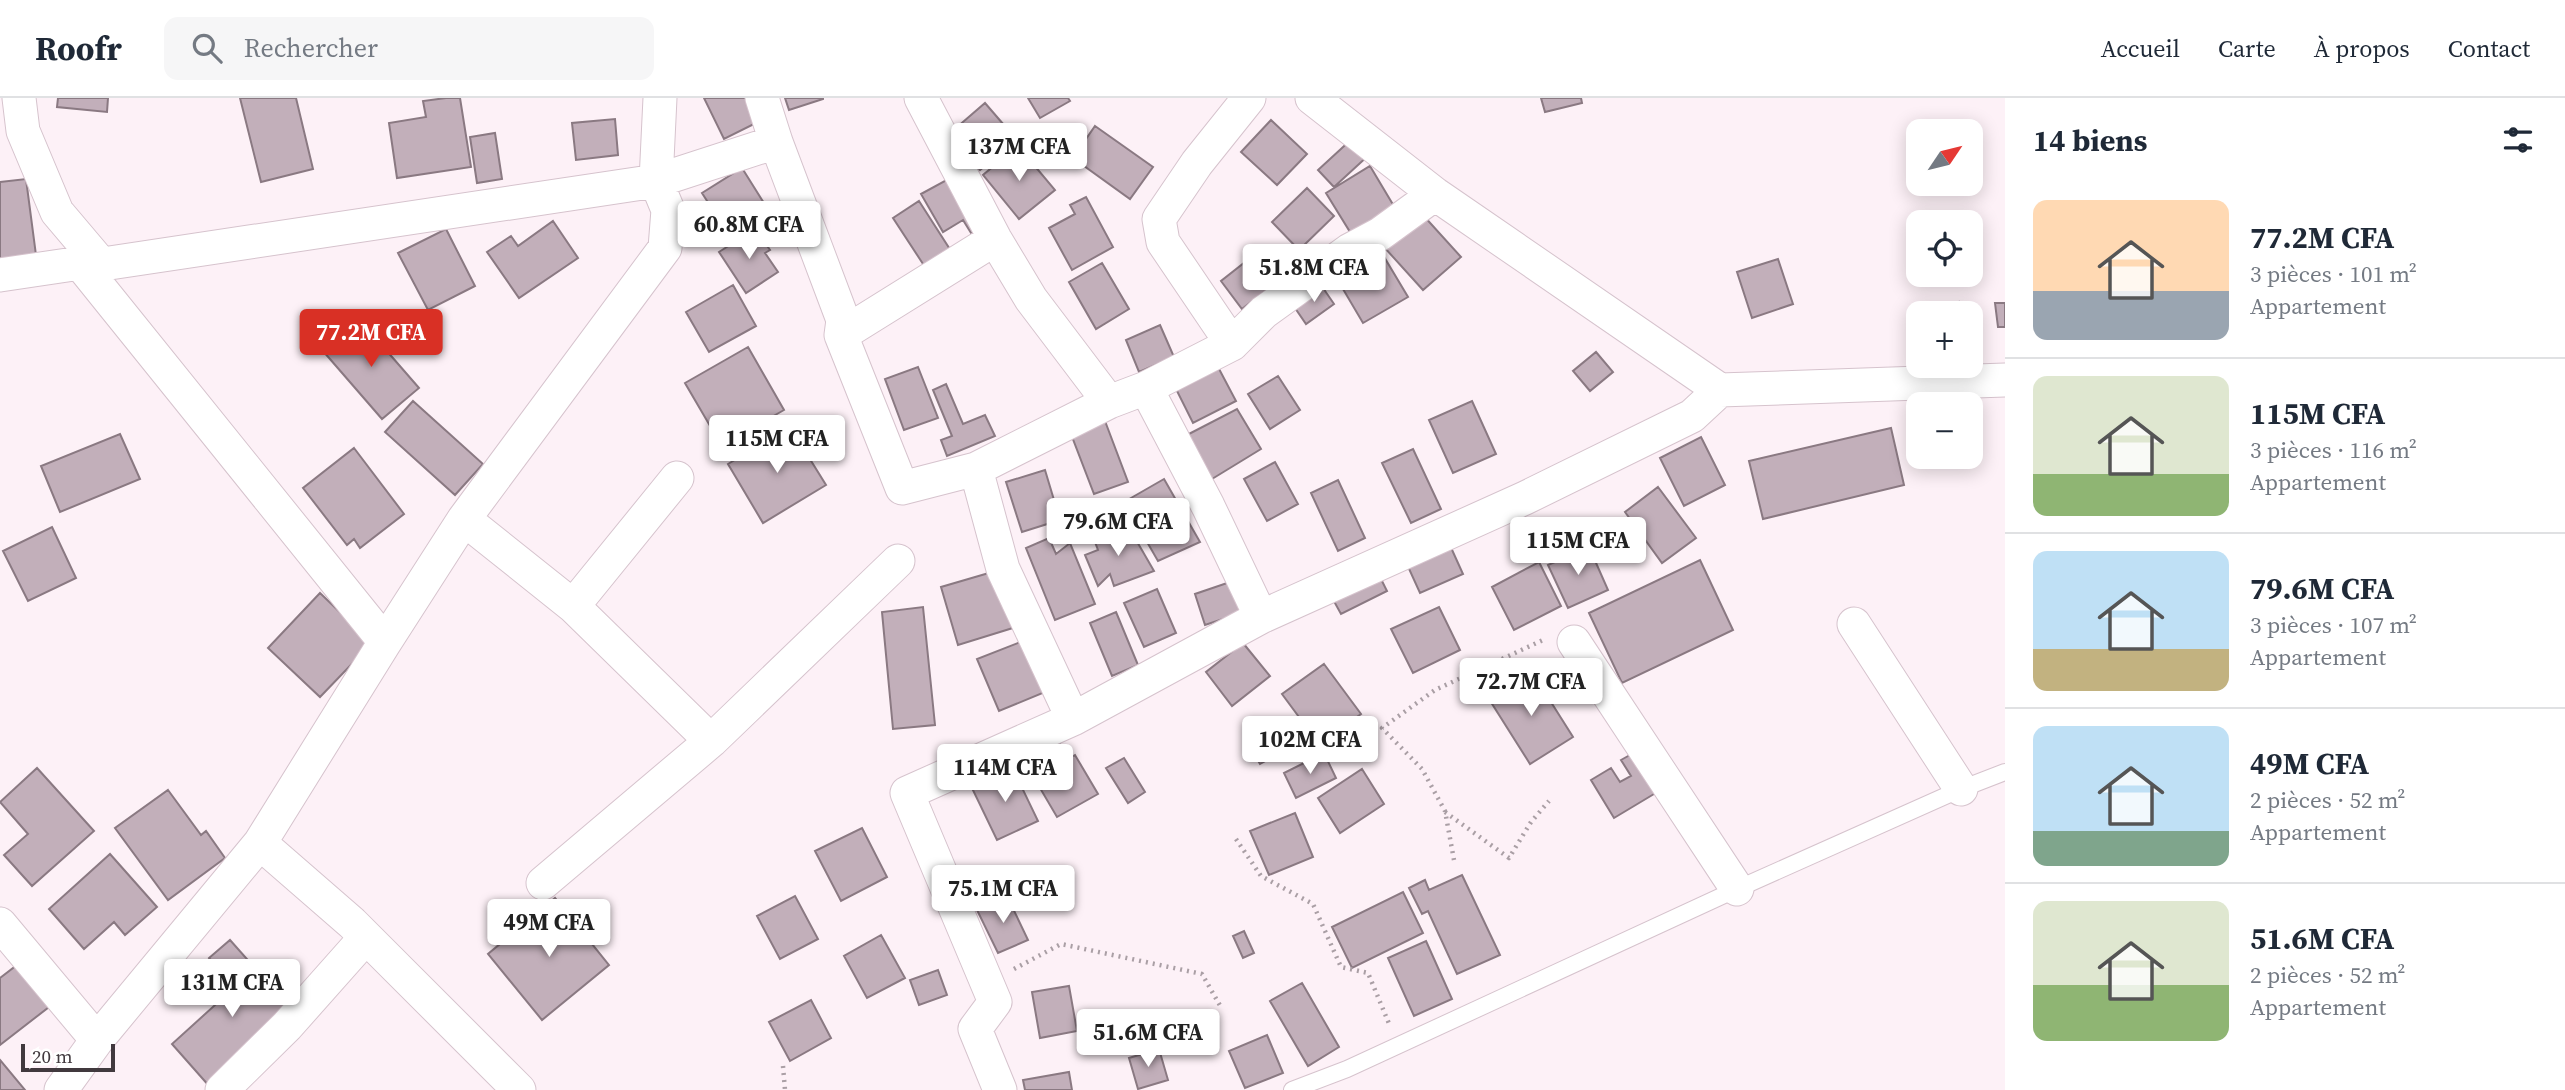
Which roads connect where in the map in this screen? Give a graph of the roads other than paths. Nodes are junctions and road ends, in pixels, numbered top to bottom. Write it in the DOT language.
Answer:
graph roads {
  1 [pos="19,98"];
  2 [pos="660,98"];
  3 [pos="762,98"];
  4 [pos="921,98"];
  5 [pos="1249,98"];
  6 [pos="1312,98"];
  7 [pos="776,142"];
  8 [pos="656,181"];
  9 [pos="1435,194"];
  10 [pos="995,239"];
  11 [pos="92,266"];
  12 [pos="0,275"];
  13 [pos="841,335"];
  14 [pos="1232,344"];
  15 [pos="2005,380"];
  16 [pos="1146,388"];
  17 [pos="1720,390"];
  18 [pos="1109,402"];
  19 [pos="976,469"];
  20 [pos="677,478"];
  21 [pos="464,519"];
  22 [pos="898,562"];
  23 [pos="573,606"];
  24 [pos="1261,617"];
  25 [pos="1854,624"];
  26 [pos="385,642"];
  27 [pos="1574,642"];
  28 [pos="1073,719"];
  29 [pos="711,741"];
  30 [pos="2005,772"];
  31 [pos="1961,789"];
  32 [pos="260,843"];
  33 [pos="543,883"];
  34 [pos="1737,889"];
  35 [pos="0,924"];
  36 [pos="366,937"];
  37 [pos="97,1040"];
  38 [pos="61,1090"];
  39 [pos="222,1090"];
  40 [pos="519,1090"];
  41 [pos="1000,1090"];
  42 [pos="1292,1090"];
  1 -- 11 [label="street"];
  2 -- 8 [label="street"];
  3 -- 7 [label="street"];
  4 -- 10 [label="street"];
  5 -- 14 [label="street"];
  6 -- 9 [label="street"];
  7 -- 8 [label="street"];
  7 -- 13 [label="street"];
  8 -- 11 [label="street"];
  8 -- 21 [label="street"];
  9 -- 14 [label="street"];
  9 -- 17 [label="street"];
  10 -- 13 [label="street"];
  10 -- 18 [label="street"];
  11 -- 12 [label="street"];
  11 -- 26 [label="street"];
  13 -- 19 [label="street"];
  14 -- 16 [label="street"];
  15 -- 17 [label="street"];
  16 -- 18 [label="street"];
  16 -- 24 [label="street"];
  17 -- 24 [label="street"];
  18 -- 19 [label="street"];
  19 -- 28 [label="street"];
  20 -- 23 [label="street"];
  21 -- 23 [label="street"];
  21 -- 26 [label="street"];
  22 -- 29 [label="street"];
  23 -- 29 [label="street"];
  24 -- 28 [label="street"];
  25 -- 31 [label="street"];
  26 -- 32 [label="street"];
  27 -- 34 [label="street"];
  28 -- 41 [label="street"];
  29 -- 33 [label="street"];
  30 -- 31 [label="lane"];
  31 -- 34 [label="lane"];
  32 -- 36 [label="street"];
  32 -- 37 [label="street"];
  34 -- 42 [label="lane"];
  35 -- 37 [label="street"];
  36 -- 39 [label="street"];
  36 -- 40 [label="street"];
  37 -- 38 [label="street"];
}
